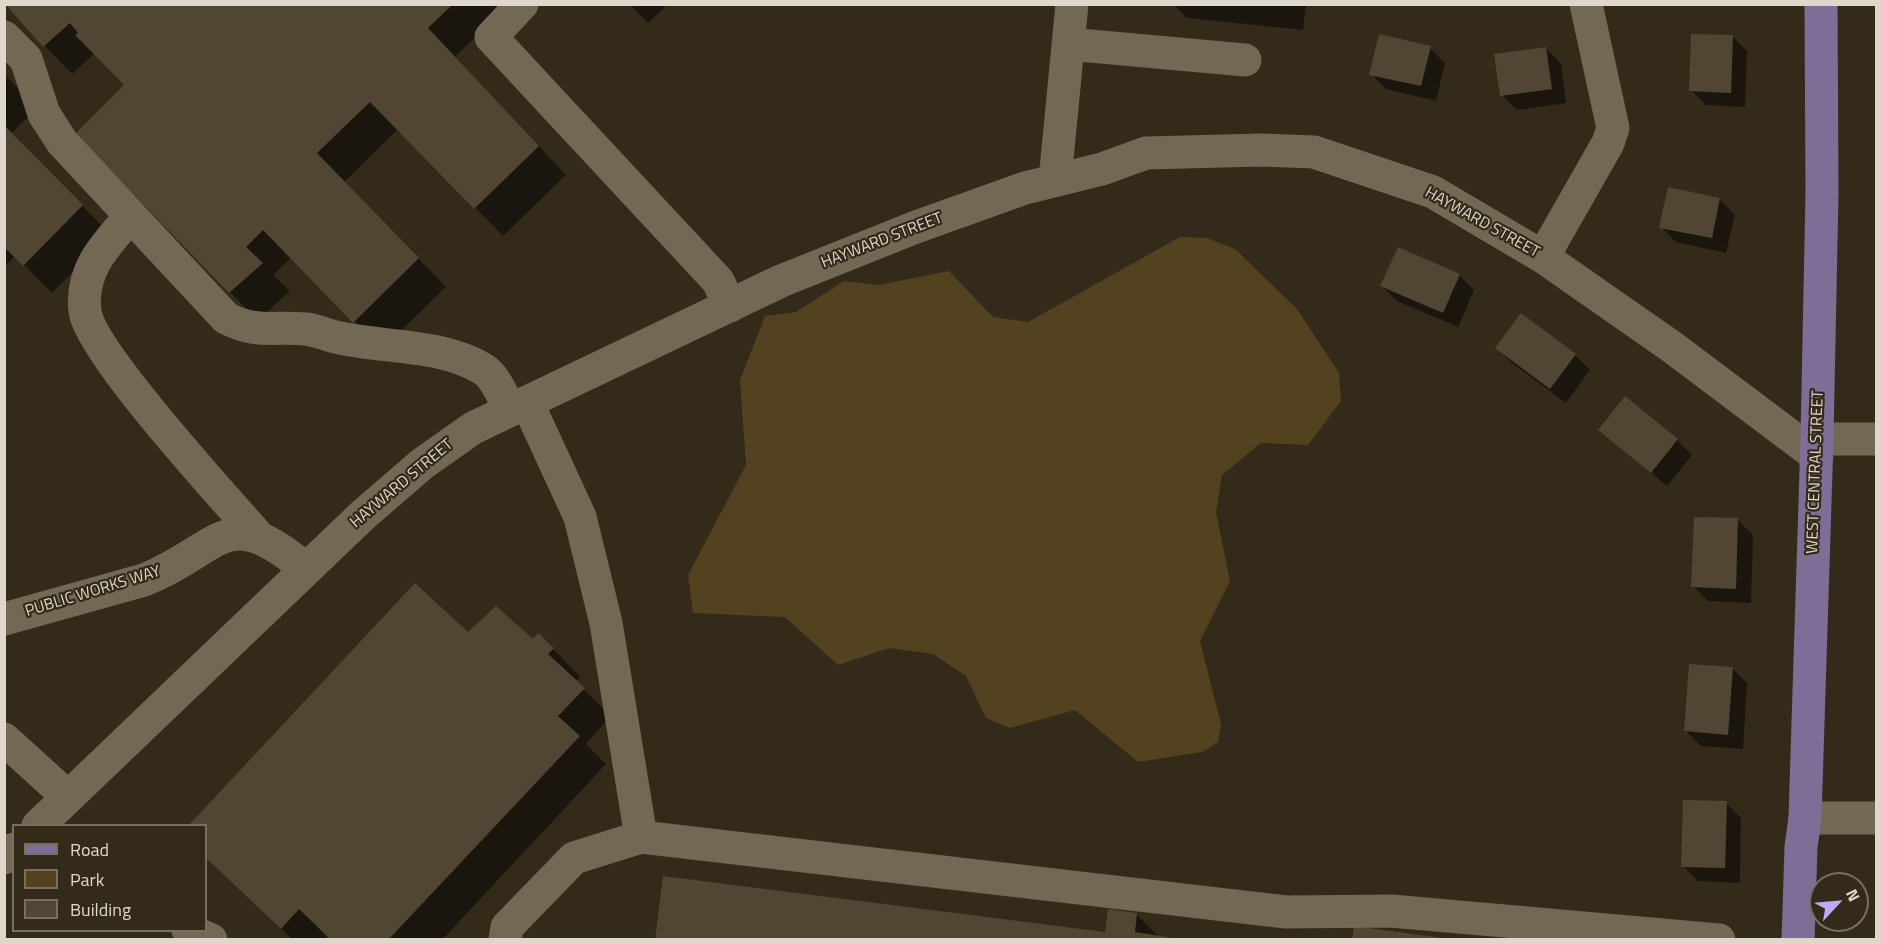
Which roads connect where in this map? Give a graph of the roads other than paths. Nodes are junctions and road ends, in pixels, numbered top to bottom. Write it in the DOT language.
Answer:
graph roads {
  1 [pos="522,4"];
  2 [pos="1072,4"];
  3 [pos="1586,4"];
  4 [pos="1821,4"];
  5 [pos="4,37"];
  6 [pos="1068,44"];
  7 [pos="1245,60"];
  8 [pos="1054,180"];
  9 [pos="131,216"];
  10 [pos="1543,257"];
  11 [pos="730,306"];
  12 [pos="519,406"];
  13 [pos="1876,439"];
  14 [pos="1817,448"];
  15 [pos="257,536"];
  16 [pos="306,570"];
  17 [pos="4,619"];
  18 [pos="4,739"];
  19 [pos="68,797"];
  20 [pos="1805,818"];
  21 [pos="1876,818"];
  22 [pos="39,824"];
  23 [pos="641,837"];
  24 [pos="193,932"];
  25 [pos="1598,934"];
  26 [pos="211,939"];
  27 [pos="505,939"];
  28 [pos="1707,939"];
  29 [pos="1798,939"];
  1 -- 11 [label="street"];
  2 -- 6 [label="street"];
  3 -- 10 [label="street"];
  4 -- 14 [label="main road, WEST CENTRAL STREET"];
  5 -- 9 [label="street"];
  6 -- 7 [label="street"];
  6 -- 8 [label="street"];
  8 -- 10 [label="street, HAYWARD STREET"];
  8 -- 11 [label="street, HAYWARD STREET"];
  9 -- 12 [label="street"];
  9 -- 15 [label="street"];
  10 -- 14 [label="street, HAYWARD STREET"];
  11 -- 12 [label="street, HAYWARD STREET"];
  12 -- 16 [label="street, HAYWARD STREET"];
  12 -- 23 [label="street"];
  13 -- 14 [label="street"];
  14 -- 20 [label="main road, WEST CENTRAL STREET"];
  15 -- 16 [label="street, PUBLIC WORKS WAY"];
  15 -- 17 [label="street, PUBLIC WORKS WAY"];
  16 -- 19 [label="street, HAYWARD STREET"];
  18 -- 19 [label="street"];
  19 -- 22 [label="street, HAYWARD STREET"];
  20 -- 21 [label="street"];
  20 -- 29 [label="main road, WEST CENTRAL STREET"];
  23 -- 25 [label="street"];
  23 -- 27 [label="street"];
  24 -- 26 [label="street"];
  25 -- 28 [label="street"];
}
